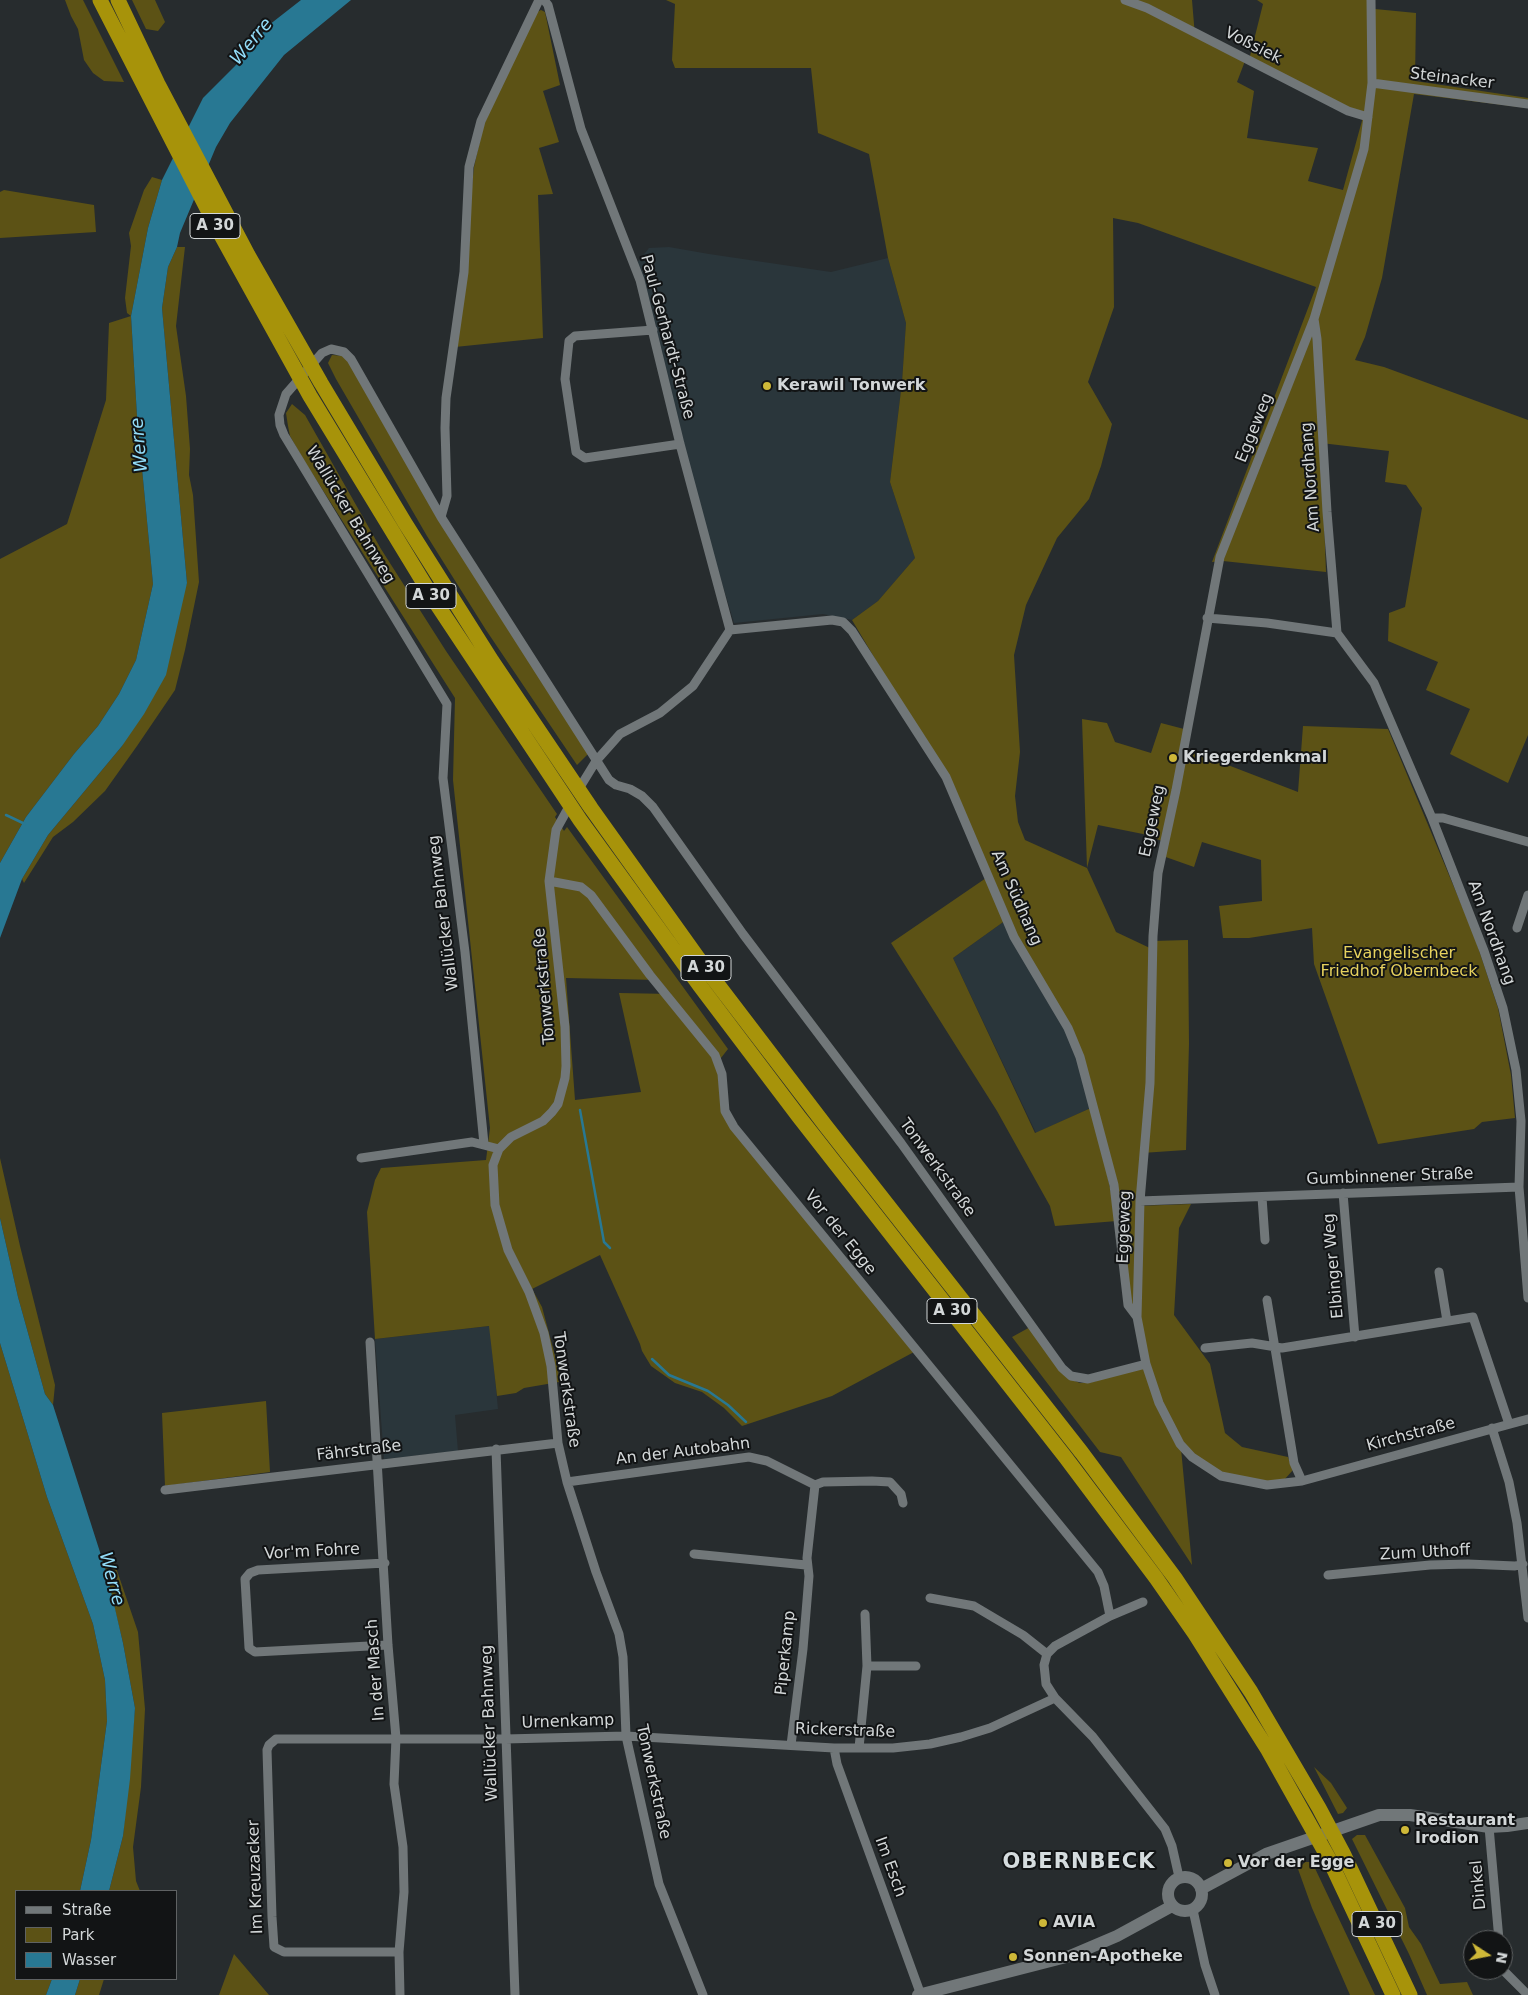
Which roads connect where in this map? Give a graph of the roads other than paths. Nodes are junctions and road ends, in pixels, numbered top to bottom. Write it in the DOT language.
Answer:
graph roads {
  1 [pos="100,0"];
  2 [pos="118,0"];
  3 [pos="539,0"];
  4 [pos="544,0"];
  5 [pos="1125,0"];
  6 [pos="1371,0"];
  7 [pos="1372,83"];
  8 [pos="1528,104"];
  9 [pos="1368,117"];
  10 [pos="1314,319"];
  11 [pos="653,330"];
  12 [pos="680,444"];
  13 [pos="441,517"];
  14 [pos="1208,618"];
  15 [pos="730,630"];
  16 [pos="1337,633"];
  17 [pos="596,761"];
  18 [pos="1432,818"];
  19 [pos="1528,842"];
  20 [pos="549,882"];
  21 [pos="1528,895"];
  22 [pos="1517,928"];
  23 [pos="484,1144"];
  24 [pos="499,1149"];
  25 [pos="361,1158"];
  26 [pos="1519,1188"];
  27 [pos="1343,1193"];
  28 [pos="1262,1197"];
  29 [pos="1140,1201"];
  30 [pos="1265,1240"];
  31 [pos="1439,1272"];
  32 [pos="1528,1298"];
  33 [pos="1267,1300"];
  34 [pos="1137,1317"];
  35 [pos="1447,1321"];
  36 [pos="1355,1337"];
  37 [pos="370,1342"];
  38 [pos="1275,1346"];
  39 [pos="1205,1348"];
  40 [pos="1146,1364"];
  41 [pos="1528,1419"];
  42 [pos="1510,1424"];
  43 [pos="1492,1428"];
  44 [pos="558,1443"];
  45 [pos="496,1449"];
  46 [pos="379,1464"];
  47 [pos="1302,1481"];
  48 [pos="567,1482"];
  49 [pos="815,1485"];
  50 [pos="165,1490"];
  51 [pos="903,1503"];
  52 [pos="694,1554"];
  53 [pos="385,1563"];
  54 [pos="1523,1564"];
  55 [pos="806,1565"];
  56 [pos="1328,1575"];
  57 [pos="930,1598"];
  58 [pos="1143,1602"];
  59 [pos="865,1614"];
  60 [pos="1110,1616"];
  61 [pos="1528,1618"];
  62 [pos="388,1645"];
  63 [pos="1047,1654"];
  64 [pos="867,1666"];
  65 [pos="916,1666"];
  66 [pos="1055,1698"];
  67 [pos="626,1736"];
  68 [pos="396,1738"];
  69 [pos="505,1739"];
  70 [pos="272,1742"];
  71 [pos="791,1745"];
  72 [pos="834,1748"];
  73 [pos="859,1748"];
  74 [pos="1528,1823"];
  75 [pos="1489,1826"];
  76 [pos="1336,1856"];
  77 [pos="1179,1878"];
  78 [pos="1201,1889"];
  79 [pos="1172,1906"];
  80 [pos="1192,1910"];
  81 [pos="1498,1930"];
  82 [pos="399,1952"];
  83 [pos="1513,1980"];
  84 [pos="400,1995"];
  85 [pos="515,1995"];
  86 [pos="703,1995"];
  87 [pos="920,1995"];
  88 [pos="1215,1995"];
  89 [pos="1393,1995"];
  90 [pos="1410,1995"];
  91 [pos="1528,1995"];
  1 -- 76 [label="highway, A 30"];
  2 -- 76 [label="highway, A 30"];
  3 -- 13 [label="street"];
  4 -- 11 [label="street, Paul-Gerhardt-Straße"];
  5 -- 9 [label="street, Voßsiek"];
  6 -- 7 [label="street, Eggeweg"];
  7 -- 8 [label="street, Steinacker"];
  7 -- 9 [label="street, Eggeweg"];
  9 -- 10 [label="street, Eggeweg"];
  10 -- 14 [label="street, Eggeweg"];
  10 -- 16 [label="street, Am Nordhang"];
  11 -- 12 [label="street, Paul-Gerhardt-Straße"];
  11 -- 12 [label="street"];
  12 -- 15 [label="street, Paul-Gerhardt-Straße"];
  13 -- 17 [label="street, Wallücker Bahnweg"];
  13 -- 23 [label="street, Wallücker Bahnweg"];
  14 -- 16 [label="street"];
  14 -- 29 [label="street, Eggeweg"];
  15 -- 17 [label="street, Tonwerkstraße"];
  15 -- 34 [label="street, Am Südhang"];
  16 -- 18 [label="street, Am Nordhang"];
  17 -- 20 [label="street, Tonwerkstraße"];
  17 -- 40 [label="street, Tonwerkstraße"];
  18 -- 19 [label="street"];
  18 -- 26 [label="street, Am Nordhang"];
  20 -- 24 [label="street, Tonwerkstraße"];
  20 -- 60 [label="street, Vor der Egge"];
  21 -- 22 [label="street"];
  23 -- 24 [label="street"];
  23 -- 25 [label="street"];
  24 -- 44 [label="street, Tonwerkstraße"];
  26 -- 27 [label="street, Gumbinnener Straße"];
  26 -- 32 [label="street, Am Nordhang"];
  27 -- 28 [label="street, Gumbinnener Straße"];
  27 -- 36 [label="street, Elbinger Weg"];
  28 -- 29 [label="street, Gumbinnener Straße"];
  28 -- 30 [label="street"];
  29 -- 34 [label="street, Eggeweg"];
  31 -- 35 [label="street"];
  33 -- 38 [label="street"];
  34 -- 40 [label="street, Eggeweg"];
  35 -- 36 [label="street"];
  35 -- 42 [label="street"];
  36 -- 38 [label="street"];
  37 -- 46 [label="street, In der Masch"];
  38 -- 39 [label="street"];
  38 -- 47 [label="street"];
  40 -- 47 [label="street, Eggeweg"];
  41 -- 42 [label="street, Kirchstraße"];
  42 -- 43 [label="street, Kirchstraße"];
  43 -- 47 [label="street, Kirchstraße"];
  43 -- 54 [label="street"];
  44 -- 45 [label="street, Fährstraße"];
  44 -- 48 [label="street, Tonwerkstraße"];
  45 -- 46 [label="street, Fährstraße"];
  45 -- 69 [label="street, Wallücker Bahnweg"];
  46 -- 50 [label="street, Fährstraße"];
  46 -- 53 [label="street, In der Masch"];
  48 -- 49 [label="street, An der Autobahn"];
  48 -- 67 [label="street, Tonwerkstraße"];
  49 -- 51 [label="street"];
  49 -- 55 [label="street, Piperkamp"];
  52 -- 55 [label="street"];
  53 -- 62 [label="street, In der Masch"];
  53 -- 62 [label="street, Vor'm Fohre"];
  54 -- 56 [label="street, Zum Uthoff"];
  54 -- 61 [label="street"];
  55 -- 71 [label="street, Piperkamp"];
  57 -- 63 [label="street"];
  58 -- 60 [label="street"];
  59 -- 64 [label="street"];
  60 -- 63 [label="street"];
  62 -- 68 [label="street, In der Masch"];
  63 -- 66 [label="street"];
  64 -- 65 [label="street"];
  64 -- 73 [label="street"];
  66 -- 73 [label="street, Rickerstraße"];
  66 -- 77 [label="street"];
  67 -- 69 [label="street, Urnenkamp"];
  67 -- 71 [label="street, Rickerstraße"];
  67 -- 86 [label="street, Tonwerkstraße"];
  68 -- 69 [label="street, Urnenkamp"];
  68 -- 70 [label="street, Urnenkamp"];
  68 -- 82 [label="street, In der Masch"];
  69 -- 85 [label="street, Wallücker Bahnweg"];
  70 -- 82 [label="street, Im Kreuzacker"];
  71 -- 72 [label="street, Rickerstraße"];
  72 -- 73 [label="street, Rickerstraße"];
  72 -- 87 [label="street, Im Esch"];
  74 -- 75 [label="street"];
  75 -- 78 [label="street"];
  75 -- 81 [label="street, Dinkel"];
  76 -- 89 [label="highway, A 30"];
  76 -- 90 [label="highway, A 30"];
  77 -- 78 [label="street"];
  77 -- 79 [label="street"];
  78 -- 80 [label="street"];
  79 -- 80 [label="street"];
  79 -- 87 [label="street"];
  80 -- 88 [label="street"];
  82 -- 84 [label="street, In der Masch"];
  83 -- 91 [label="street"];
}
